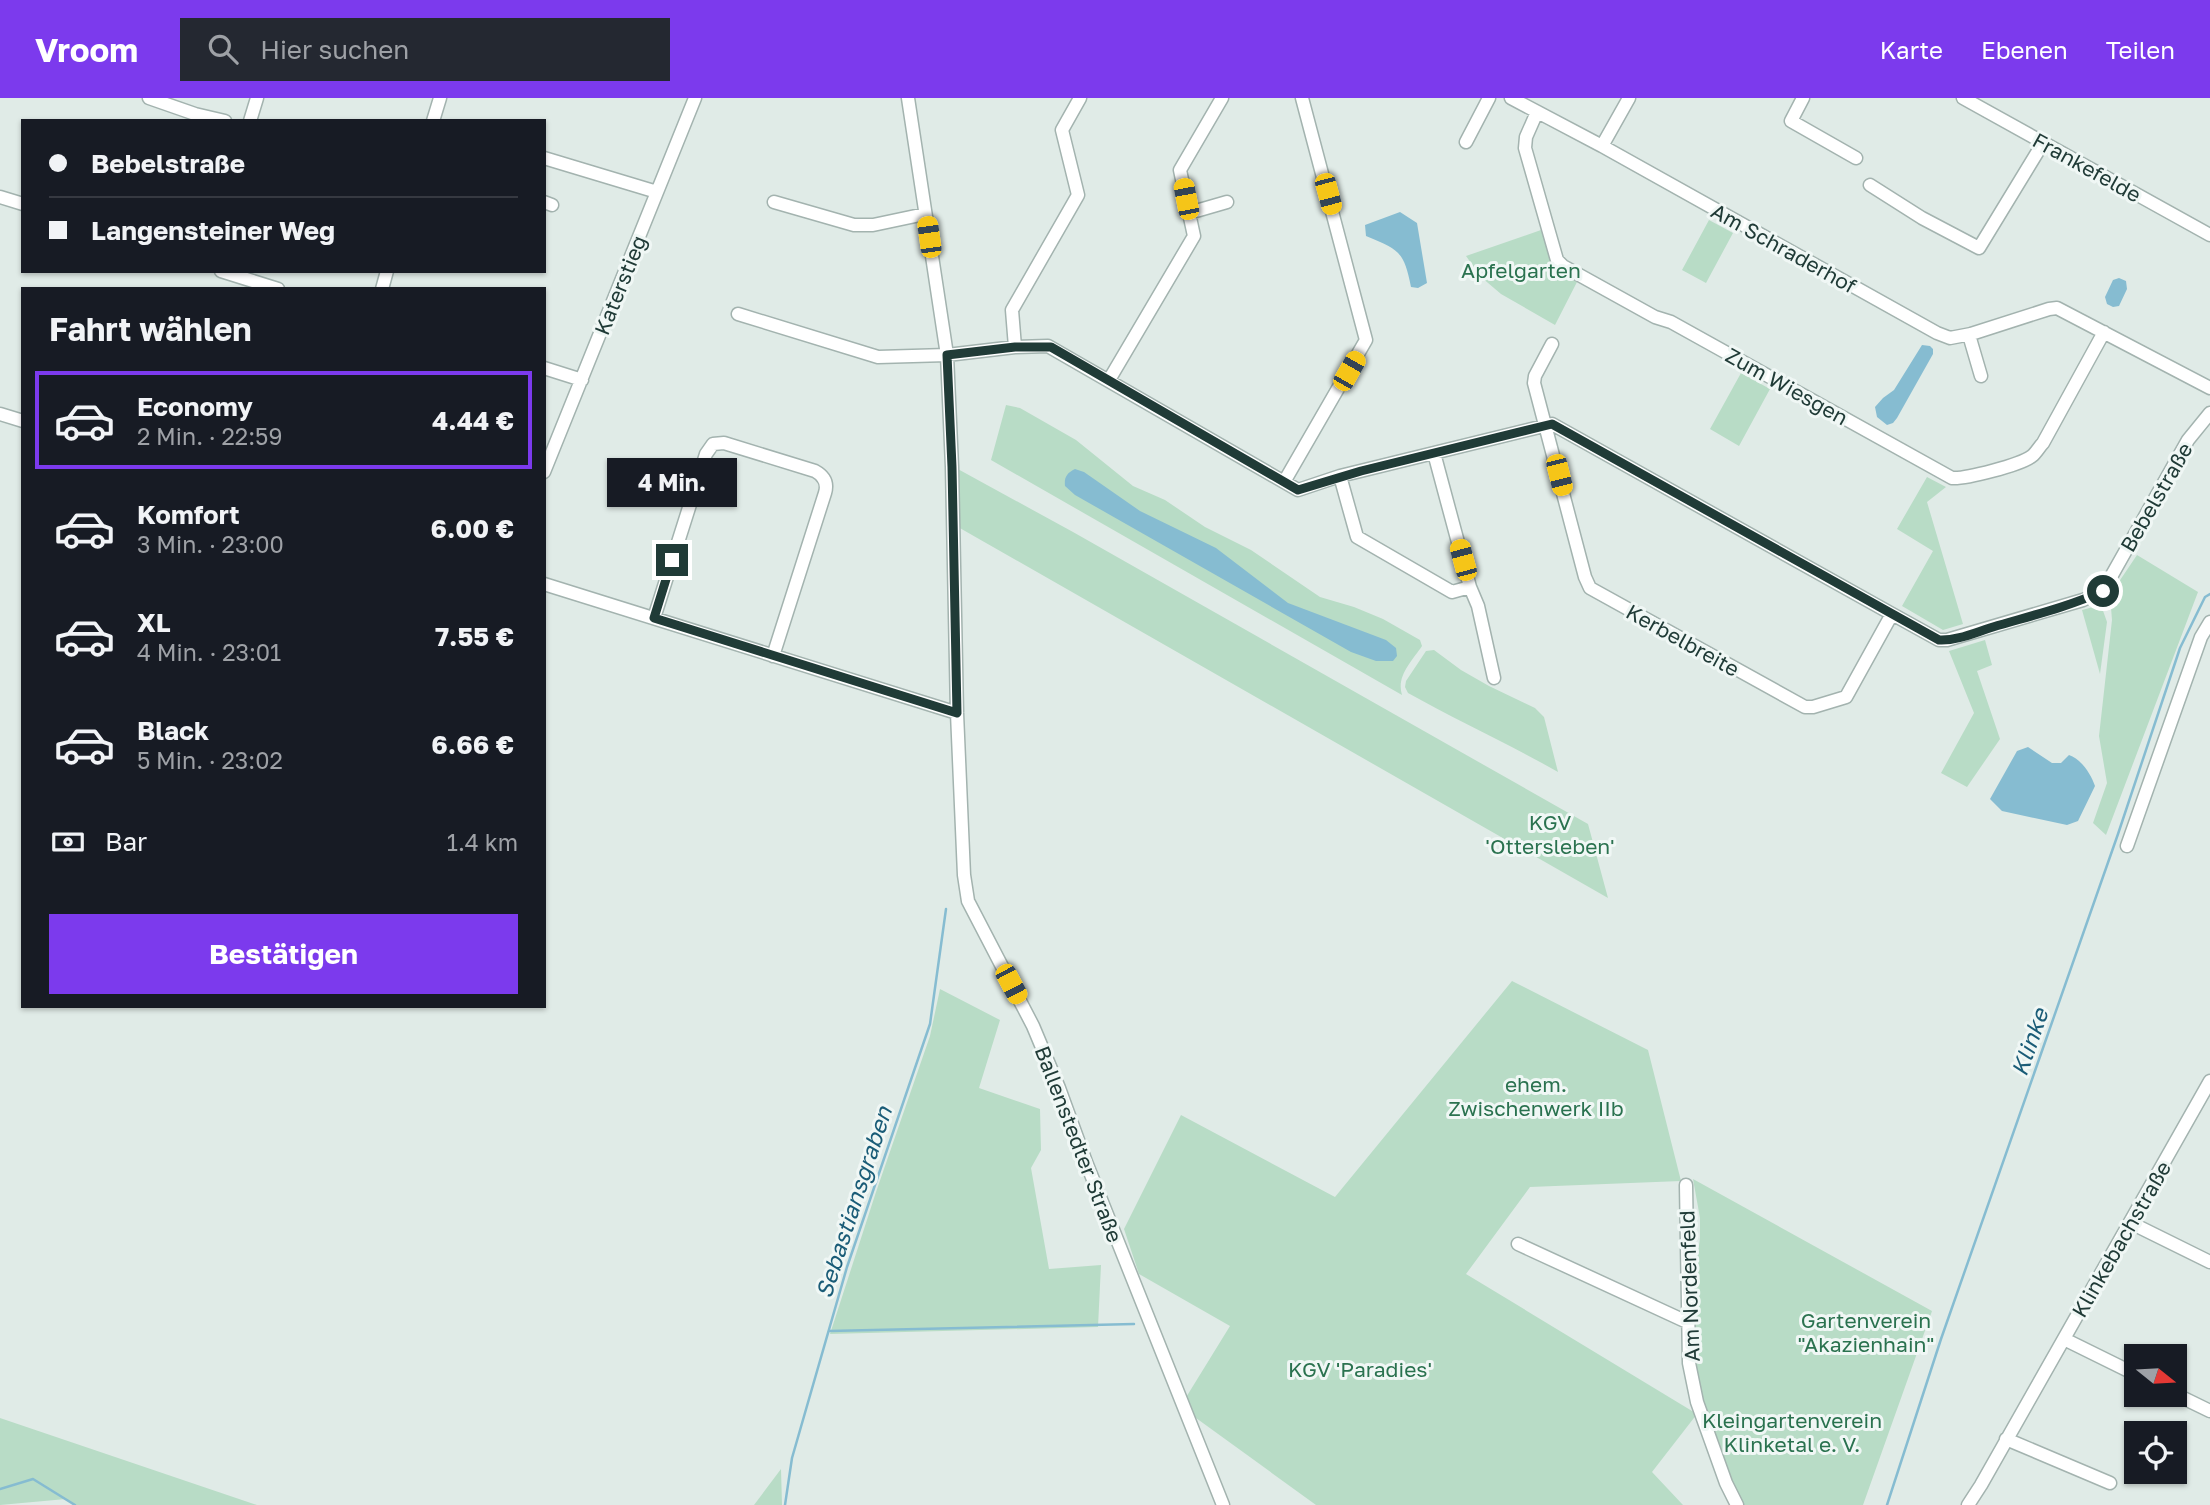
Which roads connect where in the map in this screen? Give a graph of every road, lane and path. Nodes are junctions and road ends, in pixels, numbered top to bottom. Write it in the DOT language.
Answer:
graph roads {
  1 [pos="149,98"];
  2 [pos="257,98"];
  3 [pos="440,98"];
  4 [pos="695,98"];
  5 [pos="908,98"];
  6 [pos="1080,98"];
  7 [pos="1222,98"];
  8 [pos="1302,98"];
  9 [pos="1489,98"];
  10 [pos="1511,98"];
  11 [pos="1629,98"];
  12 [pos="1803,98"];
  13 [pos="1963,98"];
  14 [pos="1537,112"];
  15 [pos="216,119"];
  16 [pos="251,119"];
  17 [pos="434,119"];
  18 [pos="1466,142"];
  19 [pos="2043,143"];
  20 [pos="1602,146"];
  21 [pos="1856,158"];
  22 [pos="546,159"];
  23 [pos="1870,185"];
  24 [pos="657,192"];
  25 [pos="0,197"];
  26 [pos="774,202"];
  27 [pos="1227,202"];
  28 [pos="21,203"];
  29 [pos="1189,213"];
  30 [pos="925,214"];
  31 [pos="2210,235"];
  32 [pos="227,273"];
  33 [pos="272,287"];
  34 [pos="738,314"];
  35 [pos="2104,332"];
  36 [pos="1969,335"];
  37 [pos="1552,344"];
  38 [pos="1015,347"];
  39 [pos="947,355"];
  40 [pos="546,369"];
  41 [pos="1981,376"];
  42 [pos="582,380"];
  43 [pos="1109,380"];
  44 [pos="2210,388"];
  45 [pos="2210,413"];
  46 [pos="0,414"];
  47 [pos="21,420"];
  48 [pos="1546,424"];
  49 [pos="1434,453"];
  50 [pos="546,467"];
  51 [pos="1340,477"];
  52 [pos="1284,482"];
  53 [pos="546,585"];
  54 [pos="1470,587"];
  55 [pos="1892,614"];
  56 [pos="654,618"];
  57 [pos="2210,622"];
  58 [pos="773,656"];
  59 [pos="1494,678"];
  60 [pos="957,713"];
  61 [pos="2127,846"];
  62 [pos="2208,1088"];
  63 [pos="1686,1185"];
  64 [pos="2131,1223"];
  65 [pos="1518,1244"];
  66 [pos="2210,1262"];
  67 [pos="1687,1322"];
  68 [pos="2064,1339"];
  69 [pos="2124,1369"];
  70 [pos="2188,1400"];
  71 [pos="2210,1411"];
  72 [pos="2006,1439"];
  73 [pos="2110,1483"];
  74 [pos="1218,1503"];
  75 [pos="1737,1505"];
  76 [pos="1968,1505"];
  1 -- 15 [label="street"];
  2 -- 16 [label="street"];
  3 -- 17 [label="street"];
  4 -- 24 [label="street, Katerstieg"];
  5 -- 30 [label="street, Ballenstedter Straße"];
  6 -- 38 [label="street"];
  7 -- 29 [label="street"];
  8 -- 52 [label="street"];
  9 -- 18 [label="street"];
  10 -- 14 [label="street, Am Schraderhof"];
  11 -- 20 [label="street"];
  12 -- 21 [label="street"];
  13 -- 19 [label="street, Frankefelde"];
  14 -- 20 [label="street, Am Schraderhof"];
  14 -- 35 [label="street, Zum Wiesgen"];
  19 -- 23 [label="street"];
  19 -- 31 [label="street, Frankefelde"];
  20 -- 36 [label="street, Am Schraderhof"];
  22 -- 24 [label="street"];
  24 -- 42 [label="street, Katerstieg"];
  25 -- 28 [label="street"];
  26 -- 30 [label="street"];
  27 -- 29 [label="street"];
  29 -- 43 [label="street"];
  30 -- 39 [label="street, Ballenstedter Straße"];
  32 -- 33 [label="street"];
  34 -- 39 [label="street"];
  35 -- 36 [label="street, Am Schraderhof"];
  35 -- 44 [label="street, Am Schraderhof"];
  36 -- 41 [label="street"];
  37 -- 48 [label="street"];
  38 -- 39 [label="street"];
  38 -- 43 [label="street"];
  39 -- 60 [label="street, Ballenstedter Straße"];
  40 -- 42 [label="street"];
  42 -- 50 [label="street, Katerstieg"];
  43 -- 52 [label="street"];
  45 -- 55 [label="street, Bebelstraße"];
  46 -- 47 [label="street"];
  48 -- 49 [label="street"];
  48 -- 55 [label="street, Bebelstraße"];
  48 -- 55 [label="street, Kerbelbreite"];
  49 -- 51 [label="street"];
  49 -- 54 [label="street"];
  51 -- 52 [label="street"];
  51 -- 54 [label="street"];
  53 -- 56 [label="street"];
  54 -- 59 [label="street"];
  56 -- 58 [label="street"];
  56 -- 58 [label="street"];
  57 -- 61 [label="street"];
  58 -- 60 [label="street"];
  60 -- 74 [label="street, Ballenstedter Straße"];
  62 -- 64 [label="street, Klinkebachstraße"];
  63 -- 67 [label="street, Am Nordenfeld"];
  64 -- 66 [label="street"];
  64 -- 68 [label="street, Klinkebachstraße"];
  65 -- 67 [label="street"];
  67 -- 75 [label="street, Am Nordenfeld"];
  68 -- 69 [label="street"];
  68 -- 72 [label="street, Klinkebachstraße"];
  70 -- 71 [label="street"];
  72 -- 73 [label="street"];
  72 -- 76 [label="street, Klinkebachstraße"];
}
